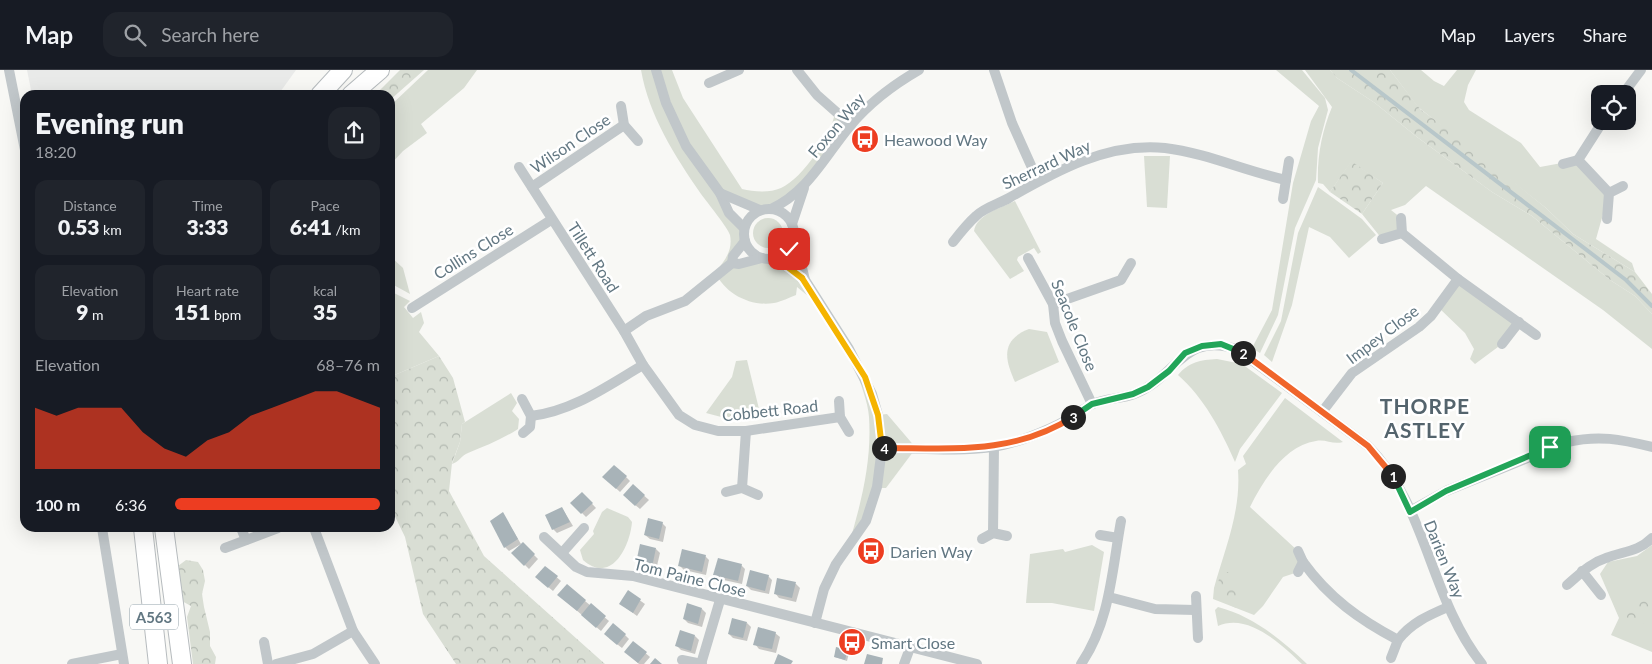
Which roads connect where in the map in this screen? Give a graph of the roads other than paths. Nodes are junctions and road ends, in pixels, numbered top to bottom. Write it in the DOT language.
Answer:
graph roads {
  1 [pos="8,70"];
  2 [pos="344,70"];
  3 [pos="372,70"];
  4 [pos="380,70"];
  5 [pos="656,70"];
  6 [pos="739,70"];
  7 [pos="797,70"];
  8 [pos="919,70"];
  9 [pos="994,70"];
  10 [pos="1641,70"];
  11 [pos="0,72"];
  12 [pos="709,83"];
  13 [pos="1630,85"];
  14 [pos="325,90"];
  15 [pos="354,90"];
  16 [pos="356,90"];
  17 [pos="621,106"];
  18 [pos="624,125"];
  19 [pos="851,125"];
  20 [pos="20,126"];
  21 [pos="1597,130"];
  22 [pos="638,141"];
  23 [pos="1578,160"];
  24 [pos="1289,161"];
  25 [pos="1563,164"];
  26 [pos="519,167"];
  27 [pos="1286,180"];
  28 [pos="1038,181"];
  29 [pos="532,186"];
  30 [pos="1624,186"];
  31 [pos="804,187"];
  32 [pos="1609,192"];
  33 [pos="720,193"];
  34 [pos="1282,199"];
  35 [pos="766,209"];
  36 [pos="1401,218"];
  37 [pos="1607,219"];
  38 [pos="551,220"];
  39 [pos="792,224"];
  40 [pos="744,228"];
  41 [pos="1402,233"];
  42 [pos="794,235"];
  43 [pos="1382,239"];
  44 [pos="745,241"];
  45 [pos="953,242"];
  46 [pos="762,258"];
  47 [pos="776,258"];
  48 [pos="1028,258"];
  49 [pos="732,263"];
  50 [pos="1131,263"];
  51 [pos="1458,279"];
  52 [pos="805,280"];
  53 [pos="1053,304"];
  54 [pos="412,308"];
  55 [pos="1518,322"];
  56 [pos="624,330"];
  57 [pos="1536,335"];
  58 [pos="1502,344"];
  59 [pos="642,365"];
  60 [pos="522,399"];
  61 [pos="839,401"];
  62 [pos="1092,404"];
  63 [pos="1322,412"];
  64 [pos="531,416"];
  65 [pos="840,417"];
  66 [pos="746,431"];
  67 [pos="849,432"];
  68 [pos="523,433"];
  69 [pos="1652,446"];
  70 [pos="994,447"];
  71 [pos="882,448"];
  72 [pos="742,488"];
  73 [pos="726,492"];
  74 [pos="758,495"];
  75 [pos="1410,512"];
  76 [pos="1121,521"];
  77 [pos="584,528"];
  78 [pos="103,532"];
  79 [pos="144,532"];
  80 [pos="165,532"];
  81 [pos="243,532"];
  82 [pos="267,532"];
  83 [pos="316,532"];
  84 [pos="993,532"];
  85 [pos="1100,535"];
  86 [pos="1007,536"];
  87 [pos="544,537"];
  88 [pos="1118,538"];
  89 [pos="1652,538"];
  90 [pos="982,539"];
  91 [pos="246,540"];
  92 [pos="225,548"];
  93 [pos="1298,551"];
  94 [pos="562,553"];
  95 [pos="1303,562"];
  96 [pos="1582,570"];
  97 [pos="1298,572"];
  98 [pos="1567,585"];
  99 [pos="1601,595"];
  100 [pos="1196,596"];
  101 [pos="1109,597"];
  102 [pos="720,600"];
  103 [pos="1448,607"];
  104 [pos="1195,610"];
  105 [pos="816,623"];
  106 [pos="353,631"];
  107 [pos="1198,638"];
  108 [pos="1398,640"];
  109 [pos="264,642"];
  110 [pos="910,648"];
  111 [pos="1391,658"];
  112 [pos="123,659"];
  113 [pos="682,660"];
  114 [pos="72,664"];
  115 [pos="158,664"];
  116 [pos="182,664"];
  117 [pos="268,664"];
  118 [pos="276,664"];
  119 [pos="375,664"];
  120 [pos="702,664"];
  121 [pos="904,664"];
  122 [pos="977,664"];
  123 [pos="1081,664"];
  124 [pos="1482,664"];
  1 -- 11 [label="street"];
  1 -- 20 [label="street"];
  2 -- 14 [label="highway"];
  3 -- 15 [label="highway"];
  4 -- 16 [label="highway"];
  5 -- 33 [label="street"];
  6 -- 12 [label="street"];
  7 -- 19 [label="street"];
  8 -- 19 [label="street, Foxon Way"];
  9 -- 28 [label="street"];
  10 -- 13 [label="street"];
  17 -- 18 [label="street, Wilson Close"];
  18 -- 22 [label="street, Wilson Close"];
  18 -- 29 [label="street, Wilson Close"];
  19 -- 31 [label="street, Foxon Way"];
  21 -- 23 [label="street"];
  23 -- 25 [label="street"];
  23 -- 32 [label="street"];
  24 -- 27 [label="street"];
  26 -- 29 [label="street, Tillett Road"];
  27 -- 28 [label="street, Sherrard Way"];
  27 -- 34 [label="street"];
  28 -- 45 [label="street, Sherrard Way"];
  29 -- 38 [label="street, Tillett Road"];
  30 -- 32 [label="street"];
  31 -- 35 [label="street, Foxon Way"];
  31 -- 39 [label="street, Foxon Way"];
  32 -- 37 [label="street"];
  33 -- 35 [label="street"];
  33 -- 40 [label="street"];
  35 -- 39 [label="street"];
  35 -- 40 [label="street"];
  36 -- 41 [label="street"];
  38 -- 54 [label="street, Collins Close"];
  38 -- 56 [label="street, Tillett Road"];
  39 -- 42 [label="street"];
  40 -- 44 [label="street"];
  41 -- 43 [label="street"];
  41 -- 51 [label="street"];
  42 -- 47 [label="street"];
  42 -- 52 [label="street"];
  44 -- 46 [label="street"];
  44 -- 49 [label="street"];
  46 -- 47 [label="street"];
  46 -- 49 [label="street"];
  47 -- 52 [label="street"];
  48 -- 53 [label="street, Seacole Close"];
  49 -- 56 [label="street"];
  50 -- 53 [label="street"];
  51 -- 55 [label="street"];
  51 -- 63 [label="street, Impey Close"];
  52 -- 71 [label="street"];
  53 -- 62 [label="street, Seacole Close"];
  55 -- 57 [label="street"];
  55 -- 58 [label="street"];
  56 -- 59 [label="street, Tillett Road"];
  59 -- 64 [label="street"];
  59 -- 66 [label="street, Cobbett Road"];
  60 -- 64 [label="street"];
  61 -- 65 [label="street, Cobbett Road"];
  62 -- 63 [label="street, Darien Way"];
  62 -- 70 [label="street, Darien Way"];
  63 -- 75 [label="street, Darien Way"];
  64 -- 68 [label="street"];
  65 -- 66 [label="street, Cobbett Road"];
  65 -- 67 [label="street, Cobbett Road"];
  66 -- 72 [label="street"];
  69 -- 75 [label="street"];
  70 -- 71 [label="street, Darien Way"];
  70 -- 84 [label="street"];
  71 -- 105 [label="street"];
  72 -- 73 [label="street"];
  72 -- 74 [label="street"];
  75 -- 103 [label="street, Darien Way"];
  76 -- 88 [label="street"];
  77 -- 94 [label="street"];
  78 -- 112 [label="street"];
  79 -- 115 [label="highway, A563"];
  80 -- 116 [label="highway, A563"];
  81 -- 91 [label="street"];
  82 -- 91 [label="street"];
  83 -- 106 [label="street"];
  84 -- 86 [label="street"];
  84 -- 90 [label="street"];
  85 -- 88 [label="street"];
  87 -- 94 [label="street, Tom Paine Close"];
  88 -- 101 [label="street"];
  89 -- 96 [label="street"];
  91 -- 92 [label="street"];
  93 -- 95 [label="street"];
  94 -- 102 [label="street, Tom Paine Close"];
  95 -- 97 [label="street"];
  95 -- 108 [label="street"];
  96 -- 98 [label="street"];
  96 -- 99 [label="street"];
  100 -- 104 [label="street"];
  101 -- 104 [label="street"];
  101 -- 123 [label="street"];
  102 -- 105 [label="street, Tom Paine Close"];
  102 -- 120 [label="street"];
  103 -- 108 [label="street"];
  103 -- 124 [label="street, Darien Way"];
  104 -- 107 [label="street"];
  105 -- 110 [label="street, Tom Paine Close"];
  106 -- 118 [label="street"];
  106 -- 119 [label="street"];
  108 -- 111 [label="street"];
  109 -- 117 [label="street"];
  110 -- 121 [label="street"];
  110 -- 122 [label="street, Tom Paine Close"];
  112 -- 114 [label="street"];
  113 -- 120 [label="street"];
}
